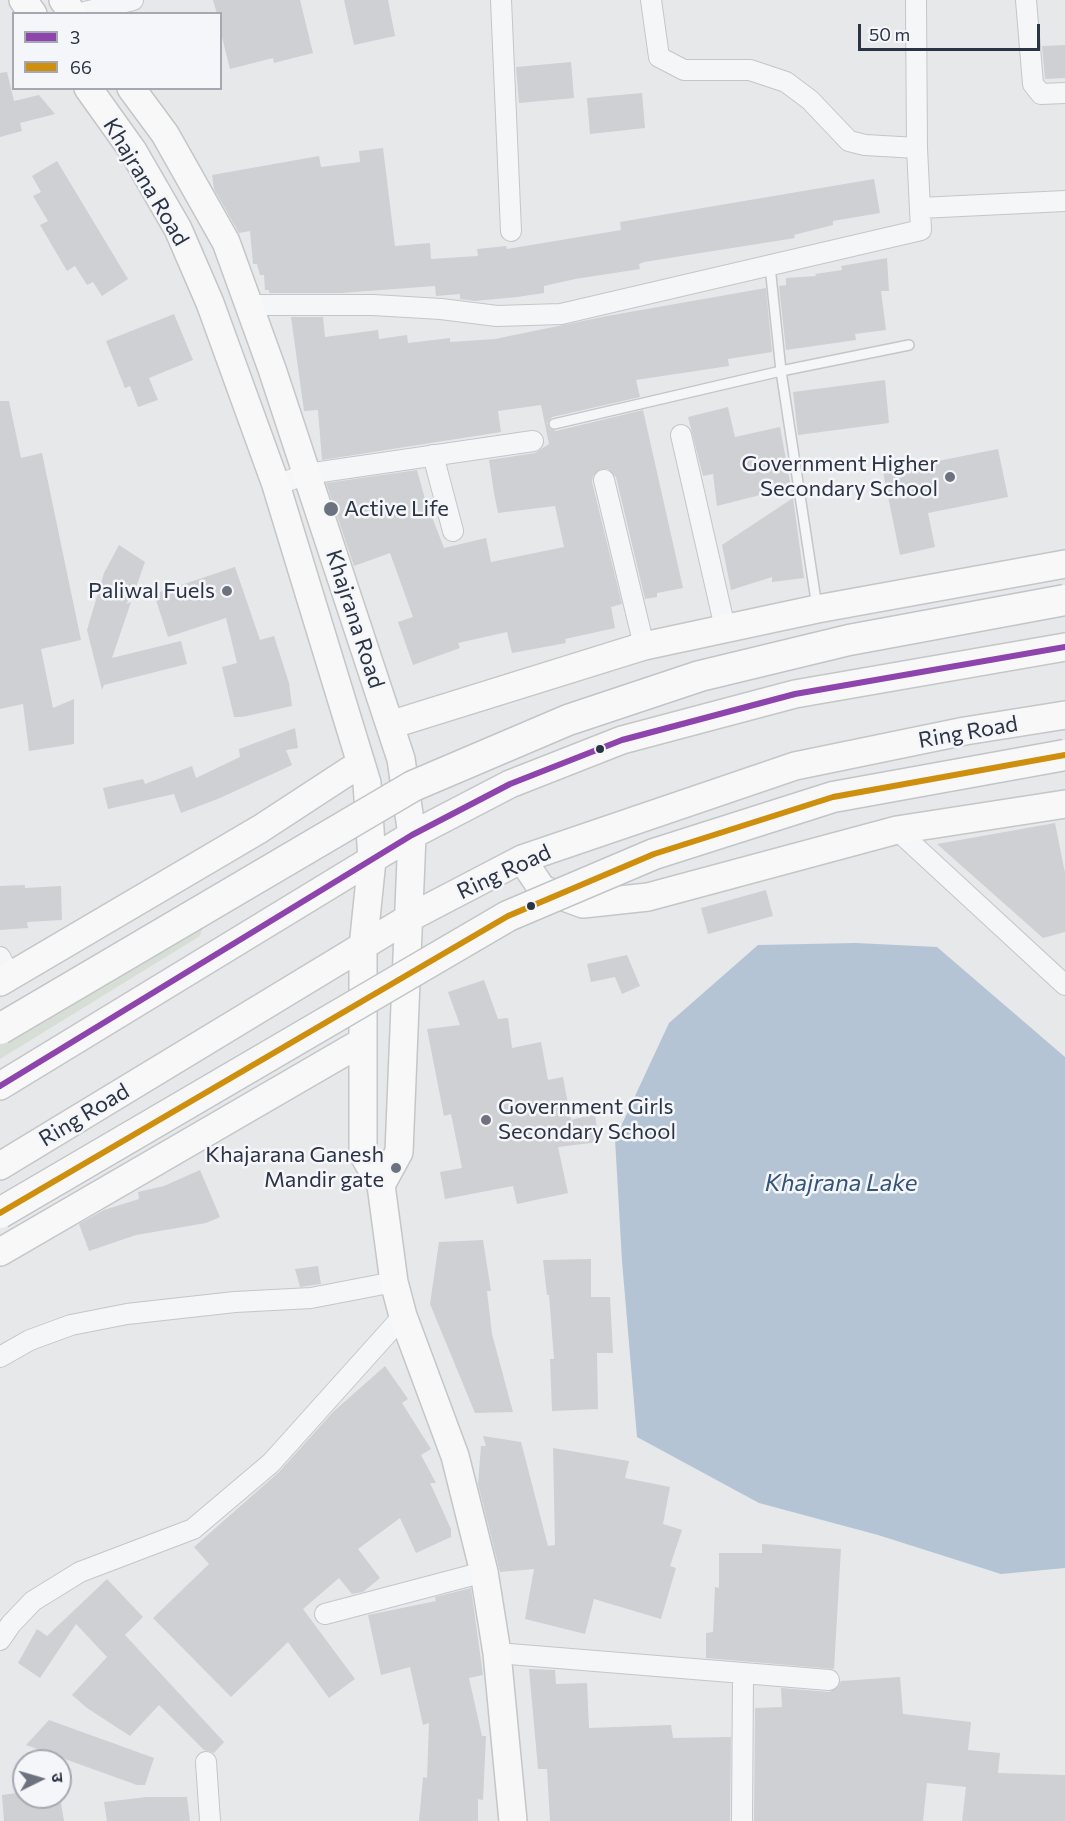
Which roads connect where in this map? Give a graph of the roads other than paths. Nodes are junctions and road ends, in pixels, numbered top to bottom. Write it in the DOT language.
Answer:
graph roads {
  1 [pos="63,0"];
  2 [pos="133,0"];
  3 [pos="501,0"];
  4 [pos="651,0"];
  5 [pos="916,0"];
  6 [pos="1026,0"];
  7 [pos="73,12"];
  8 [pos="83,12"];
  9 [pos="89,90"];
  10 [pos="132,90"];
  11 [pos="1065,93"];
  12 [pos="917,148"];
  13 [pos="1065,201"];
  14 [pos="920,208"];
  15 [pos="511,231"];
  16 [pos="770,266"];
  17 [pos="249,305"];
  18 [pos="909,345"];
  19 [pos="272,369"];
  20 [pos="781,370"];
  21 [pos="239,382"];
  22 [pos="554,424"];
  23 [pos="681,435"];
  24 [pos="533,441"];
  25 [pos="433,455"];
  26 [pos="307,474"];
  27 [pos="604,480"];
  28 [pos="276,485"];
  29 [pos="453,531"];
  30 [pos="1065,564"];
  31 [pos="1065,600"];
  32 [pos="817,609"];
  33 [pos="725,628"];
  34 [pos="644,646"];
  35 [pos="1065,648"];
  36 [pos="1065,715"];
  37 [pos="390,725"];
  38 [pos="1065,755"];
  39 [pos="361,763"];
  40 [pos="1065,804"];
  41 [pos="897,830"];
  42 [pos="412,835"];
  43 [pos="522,859"];
  44 [pos="372,860"];
  45 [pos="409,918"];
  46 [pos="363,947"];
  47 [pos="1058,969"];
  48 [pos="3,972"];
  49 [pos="1065,985"];
  50 [pos="0,1029"];
  51 [pos="362,1042"];
  52 [pos="0,1086"];
  53 [pos="0,1166"];
  54 [pos="381,1185"];
  55 [pos="0,1213"];
  56 [pos="0,1252"];
  57 [pos="394,1282"];
  58 [pos="403,1316"];
  59 [pos="0,1357"];
  60 [pos="484,1572"];
  61 [pos="325,1614"];
  62 [pos="0,1640"];
  63 [pos="497,1653"];
  64 [pos="743,1674"];
  65 [pos="829,1680"];
  66 [pos="206,1762"];
  67 [pos="210,1821"];
  68 [pos="513,1821"];
  69 [pos="742,1821"];
  1 -- 7 [label="main road"];
  2 -- 8 [label="street"];
  3 -- 15 [label="street"];
  4 -- 12 [label="street"];
  5 -- 12 [label="street"];
  6 -- 11 [label="street"];
  9 -- 21 [label="main road, Khajrana Road"];
  10 -- 17 [label="main road, Khajrana Road"];
  12 -- 14 [label="street"];
  13 -- 14 [label="street"];
  14 -- 16 [label="street"];
  16 -- 17 [label="street"];
  16 -- 20 [label="lane"];
  17 -- 19 [label="main road, Khajrana Road"];
  18 -- 20 [label="lane"];
  19 -- 21 [label="main road"];
  19 -- 26 [label="main road, Khajrana Road"];
  20 -- 22 [label="lane"];
  20 -- 32 [label="lane"];
  21 -- 28 [label="main road, Khajrana Road"];
  23 -- 33 [label="street"];
  24 -- 25 [label="street"];
  25 -- 26 [label="street"];
  25 -- 29 [label="street"];
  26 -- 28 [label="street"];
  26 -- 37 [label="main road, Khajrana Road"];
  27 -- 34 [label="street"];
  28 -- 39 [label="main road, Khajrana Road"];
  30 -- 32 [label="main road"];
  31 -- 50 [label="main road, bridge"];
  32 -- 33 [label="main road"];
  33 -- 34 [label="main road"];
  34 -- 37 [label="main road"];
  35 -- 42 [label="main road"];
  36 -- 43 [label="main road, Ring Road"];
  37 -- 42 [label="main road, Khajrana Road"];
  38 -- 55 [label="main road, Ring Road, bridge"];
  39 -- 44 [label="main road, Khajrana Road"];
  39 -- 48 [label="main road"];
  40 -- 41 [label="main road"];
  41 -- 43 [label="main road"];
  41 -- 47 [label="street"];
  42 -- 44 [label="main road"];
  42 -- 45 [label="main road, Khajrana Road"];
  43 -- 45 [label="main road, Ring Road"];
  44 -- 46 [label="main road, Khajrana Road"];
  44 -- 52 [label="main road"];
  45 -- 46 [label="main road, Ring Road"];
  45 -- 54 [label="main road, Khajrana Road"];
  46 -- 51 [label="main road, Khajrana Road"];
  46 -- 53 [label="main road, Ring Road"];
  47 -- 49 [label="street"];
  51 -- 54 [label="main road, Khajrana Road"];
  51 -- 56 [label="main road"];
  54 -- 57 [label="main road"];
  57 -- 58 [label="main road"];
  57 -- 59 [label="street"];
  58 -- 60 [label="main road"];
  58 -- 62 [label="street"];
  60 -- 61 [label="street"];
  60 -- 63 [label="main road"];
  63 -- 64 [label="street"];
  63 -- 68 [label="main road"];
  64 -- 65 [label="street"];
  64 -- 69 [label="street"];
  66 -- 67 [label="street"];
}
